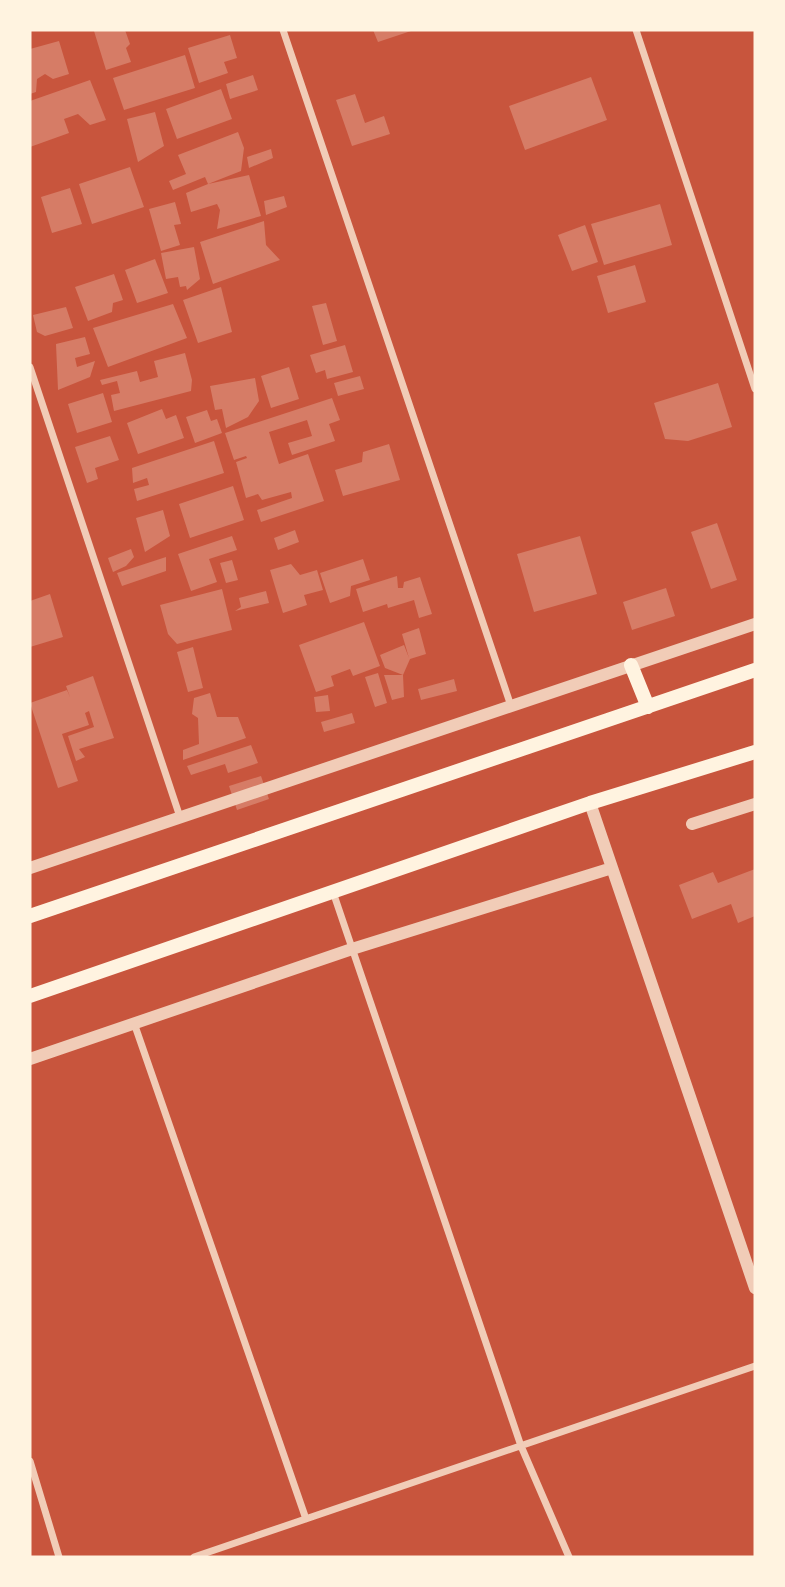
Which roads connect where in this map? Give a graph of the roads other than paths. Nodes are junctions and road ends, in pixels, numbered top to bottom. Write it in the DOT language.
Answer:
graph roads {
  1 [pos="283,30"];
  2 [pos="636,30"];
  3 [pos="30,367"];
  4 [pos="755,389"];
  5 [pos="755,624"];
  6 [pos="631,666"];
  7 [pos="755,670"];
  8 [pos="511,706"];
  9 [pos="648,707"];
  10 [pos="755,752"];
  11 [pos="590,803"];
  12 [pos="755,804"];
  13 [pos="180,817"];
  14 [pos="692,824"];
  15 [pos="612,867"];
  16 [pos="30,868"];
  17 [pos="333,892"];
  18 [pos="30,916"];
  19 [pos="352,949"];
  20 [pos="30,996"];
  21 [pos="134,1023"];
  22 [pos="30,1059"];
  23 [pos="755,1288"];
  24 [pos="755,1366"];
  25 [pos="521,1446"];
  26 [pos="30,1461"];
  27 [pos="306,1519"];
  28 [pos="60,1557"];
  29 [pos="194,1557"];
  30 [pos="569,1557"];
  1 -- 8 [label="street"];
  2 -- 4 [label="street"];
  3 -- 13 [label="street"];
  5 -- 6 [label="street"];
  6 -- 8 [label="street"];
  6 -- 9 [label="main road"];
  7 -- 9 [label="main road"];
  8 -- 13 [label="street"];
  9 -- 18 [label="main road"];
  10 -- 11 [label="main road"];
  11 -- 15 [label="street"];
  11 -- 17 [label="main road"];
  12 -- 14 [label="street"];
  13 -- 16 [label="street"];
  15 -- 19 [label="street"];
  15 -- 23 [label="street"];
  17 -- 19 [label="street"];
  17 -- 20 [label="main road"];
  19 -- 21 [label="street"];
  19 -- 25 [label="street"];
  21 -- 22 [label="street"];
  21 -- 27 [label="street"];
  24 -- 25 [label="street"];
  25 -- 27 [label="street"];
  25 -- 30 [label="street"];
  26 -- 28 [label="street"];
  27 -- 29 [label="street"];
}
